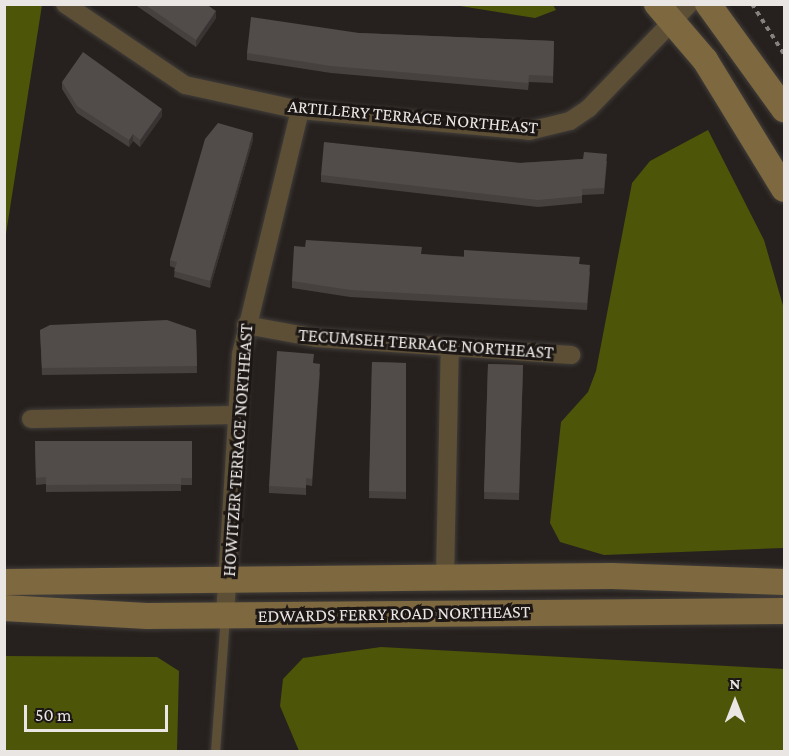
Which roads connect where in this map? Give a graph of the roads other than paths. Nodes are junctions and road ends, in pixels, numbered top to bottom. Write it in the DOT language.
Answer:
graph roads {
  1 [pos="65,4"];
  2 [pos="708,4"];
  3 [pos="673,10"];
  4 [pos="784,109"];
  5 [pos="300,110"];
  6 [pos="784,189"];
  7 [pos="246,325"];
  8 [pos="450,347"];
  9 [pos="571,355"];
  10 [pos="237,415"];
  11 [pos="31,419"];
  12 [pos="446,577"];
  13 [pos="228,579"];
  14 [pos="4,582"];
  15 [pos="784,582"];
  16 [pos="4,608"];
  17 [pos="712,610"];
  18 [pos="784,611"];
  19 [pos="225,616"];
  20 [pos="784,627"];
  21 [pos="215,752"];
  1 -- 5 [label="street, ARTILLERY TERRACE NORTHEAST"];
  2 -- 4 [label="main road"];
  3 -- 5 [label="street, ARTILLERY TERRACE NORTHEAST"];
  3 -- 6 [label="main road"];
  5 -- 7 [label="street, HOWITZER TERRACE NORTHEAST"];
  7 -- 8 [label="street, TECUMSEH TERRACE NORTHEAST"];
  7 -- 10 [label="street, HOWITZER TERRACE NORTHEAST"];
  8 -- 9 [label="street, TECUMSEH TERRACE NORTHEAST"];
  8 -- 12 [label="street"];
  10 -- 11 [label="street"];
  10 -- 13 [label="street, HOWITZER TERRACE NORTHEAST"];
  12 -- 13 [label="main road, EDWARDS FERRY ROAD NORTHEAST"];
  12 -- 15 [label="main road, EDWARDS FERRY ROAD NORTHEAST"];
  13 -- 14 [label="main road, EDWARDS FERRY ROAD NORTHEAST"];
  13 -- 19 [label="street, HOWITZER TERRACE NORTHEAST"];
  16 -- 19 [label="main road, EDWARDS FERRY ROAD NORTHEAST"];
  17 -- 18 [label="main road, EDWARDS FERRY ROAD NORTHEAST"];
  17 -- 19 [label="main road, EDWARDS FERRY ROAD NORTHEAST"];
  17 -- 20 [label="main road"];
  19 -- 21 [label="lane"];
}
